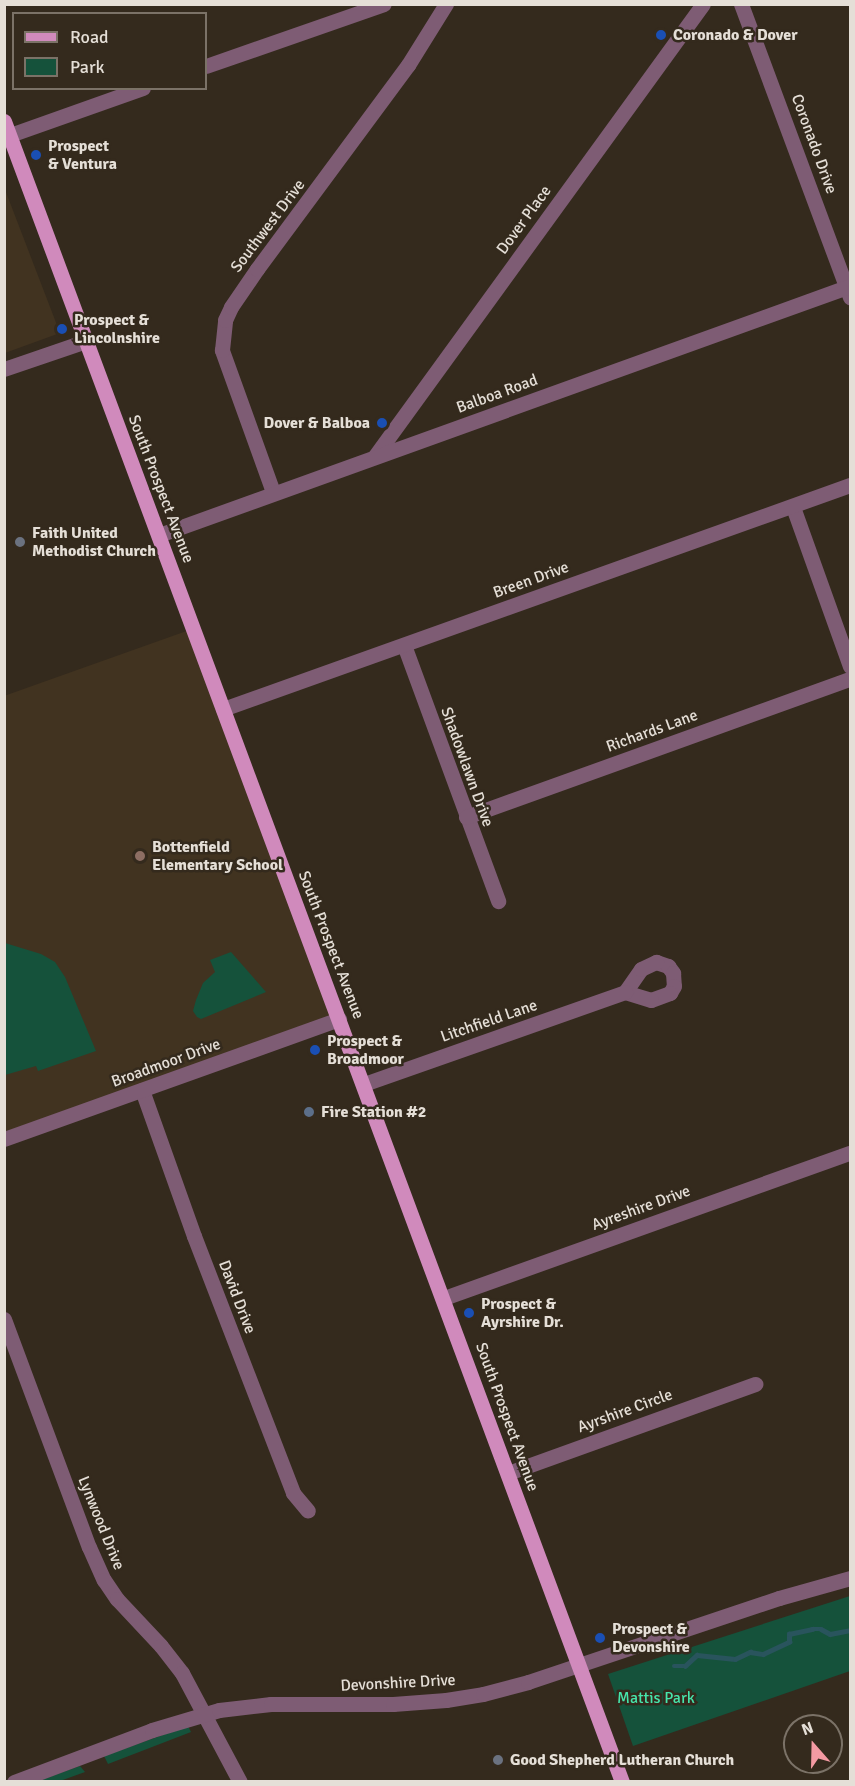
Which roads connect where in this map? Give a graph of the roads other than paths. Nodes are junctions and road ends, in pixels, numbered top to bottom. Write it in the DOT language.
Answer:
graph roads {
  1 [pos="384,4"];
  2 [pos="446,4"];
  3 [pos="703,4"];
  4 [pos="741,4"];
  5 [pos="207,66"];
  6 [pos="136,90"];
  7 [pos="7,128"];
  8 [pos="849,292"];
  9 [pos="86,341"];
  10 [pos="4,369"];
  11 [pos="375,457"];
  12 [pos="850,485"];
  13 [pos="273,492"];
  14 [pos="793,507"];
  15 [pos="159,535"];
  16 [pos="404,645"];
  17 [pos="850,666"];
  18 [pos="850,679"];
  19 [pos="223,709"];
  20 [pos="466,817"];
  21 [pos="498,901"];
  22 [pos="625,992"];
  23 [pos="339,1019"];
  24 [pos="364,1084"];
  25 [pos="142,1090"];
  26 [pos="4,1139"];
  27 [pos="850,1153"];
  28 [pos="444,1298"];
  29 [pos="4,1319"];
  30 [pos="755,1384"];
  31 [pos="508,1473"];
  32 [pos="308,1511"];
  33 [pos="850,1578"];
  34 [pos="579,1664"];
  35 [pos="203,1713"];
  36 [pos="14,1782"];
  37 [pos="240,1782"];
  38 [pos="622,1782"];
  1 -- 5 [label="street"];
  2 -- 13 [label="street, Southwest Drive"];
  3 -- 11 [label="street, Dover Place"];
  4 -- 8 [label="street, Coronado Drive"];
  6 -- 7 [label="street"];
  7 -- 9 [label="main road, South Prospect Avenue"];
  8 -- 11 [label="street, Balboa Road"];
  9 -- 10 [label="street"];
  9 -- 15 [label="main road, South Prospect Avenue"];
  11 -- 13 [label="street, Balboa Road"];
  12 -- 14 [label="street, Breen Drive"];
  13 -- 15 [label="street, Balboa Road"];
  14 -- 16 [label="street, Breen Drive"];
  14 -- 17 [label="street"];
  15 -- 19 [label="main road, South Prospect Avenue"];
  16 -- 19 [label="street, Breen Drive"];
  16 -- 20 [label="street, Shadowlawn Drive"];
  18 -- 20 [label="street, Richards Lane"];
  19 -- 23 [label="main road, South Prospect Avenue"];
  20 -- 21 [label="street, Shadowlawn Drive"];
  22 -- 24 [label="street, Litchfield Lane"];
  23 -- 24 [label="main road, South Prospect Avenue"];
  23 -- 25 [label="street, Broadmoor Drive"];
  24 -- 28 [label="main road, South Prospect Avenue"];
  25 -- 26 [label="street, Broadmoor Drive"];
  25 -- 32 [label="street, David Drive"];
  27 -- 28 [label="street, Ayreshire Drive"];
  28 -- 31 [label="main road, South Prospect Avenue"];
  29 -- 35 [label="street, Lynwood Drive"];
  30 -- 31 [label="street, Ayrshire Circle"];
  31 -- 34 [label="main road, South Prospect Avenue"];
  33 -- 34 [label="street, Devonshire Drive"];
  34 -- 35 [label="street, Devonshire Drive"];
  34 -- 38 [label="main road, South Prospect Avenue"];
  35 -- 36 [label="street, Devonshire Drive"];
  35 -- 37 [label="street, Lynwood Drive"];
}
